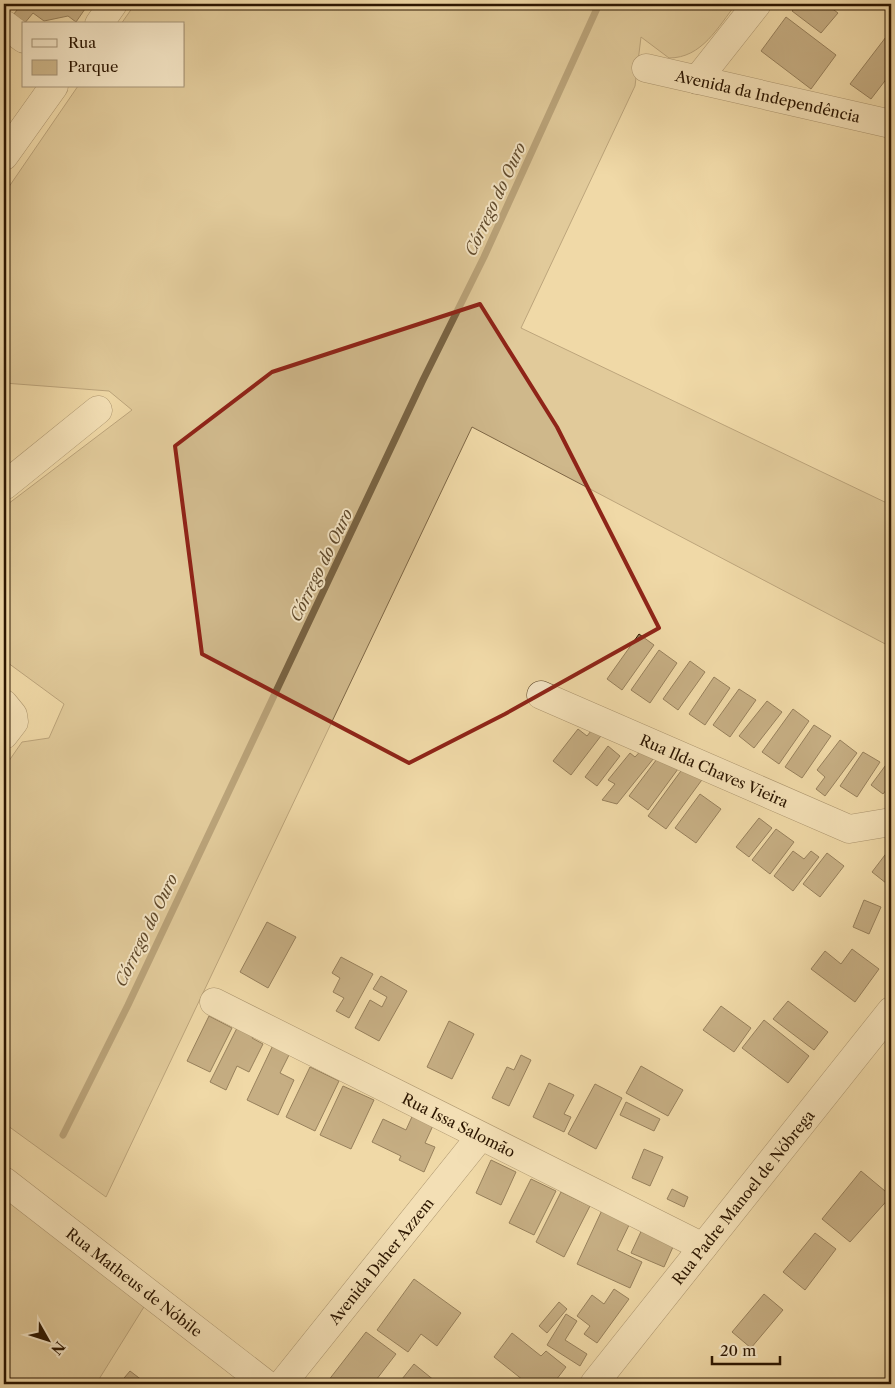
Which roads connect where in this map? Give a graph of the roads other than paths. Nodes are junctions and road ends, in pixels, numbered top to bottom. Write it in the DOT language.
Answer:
graph roads {
  1 [pos="112,4"];
  2 [pos="757,4"];
  3 [pos="99,22"];
  4 [pos="4,24"];
  5 [pos="22,38"];
  6 [pos="646,68"];
  7 [pos="697,80"];
  8 [pos="53,88"];
  9 [pos="891,124"];
  10 [pos="4,156"];
  11 [pos="98,410"];
  12 [pos="4,486"];
  13 [pos="541,695"];
  14 [pos="6,706"];
  15 [pos="4,735"];
  16 [pos="891,822"];
  17 [pos="214,1002"];
  18 [pos="891,1010"];
  19 [pos="480,1137"];
  20 [pos="4,1181"];
  21 [pos="703,1247"];
  22 [pos="266,1384"];
  23 [pos="282,1384"];
  24 [pos="594,1384"];
  1 -- 3 [label="street"];
  2 -- 7 [label="street"];
  4 -- 5 [label="street"];
  6 -- 7 [label="street, Avenida da Independência"];
  7 -- 9 [label="street, Avenida da Independência"];
  8 -- 10 [label="street"];
  11 -- 12 [label="street"];
  13 -- 16 [label="street, Rua Ilda Chaves Vieira"];
  14 -- 15 [label="street"];
  17 -- 19 [label="street, Rua Issa Salomão"];
  18 -- 21 [label="street, Rua Padre Manoel de Nóbrega"];
  19 -- 21 [label="street, Rua Issa Salomão"];
  19 -- 23 [label="street, Avenida Daher Azzem"];
  20 -- 22 [label="street, Rua Matheus de Nóbile"];
  21 -- 24 [label="street, Rua Padre Manoel de Nóbrega"];
}
